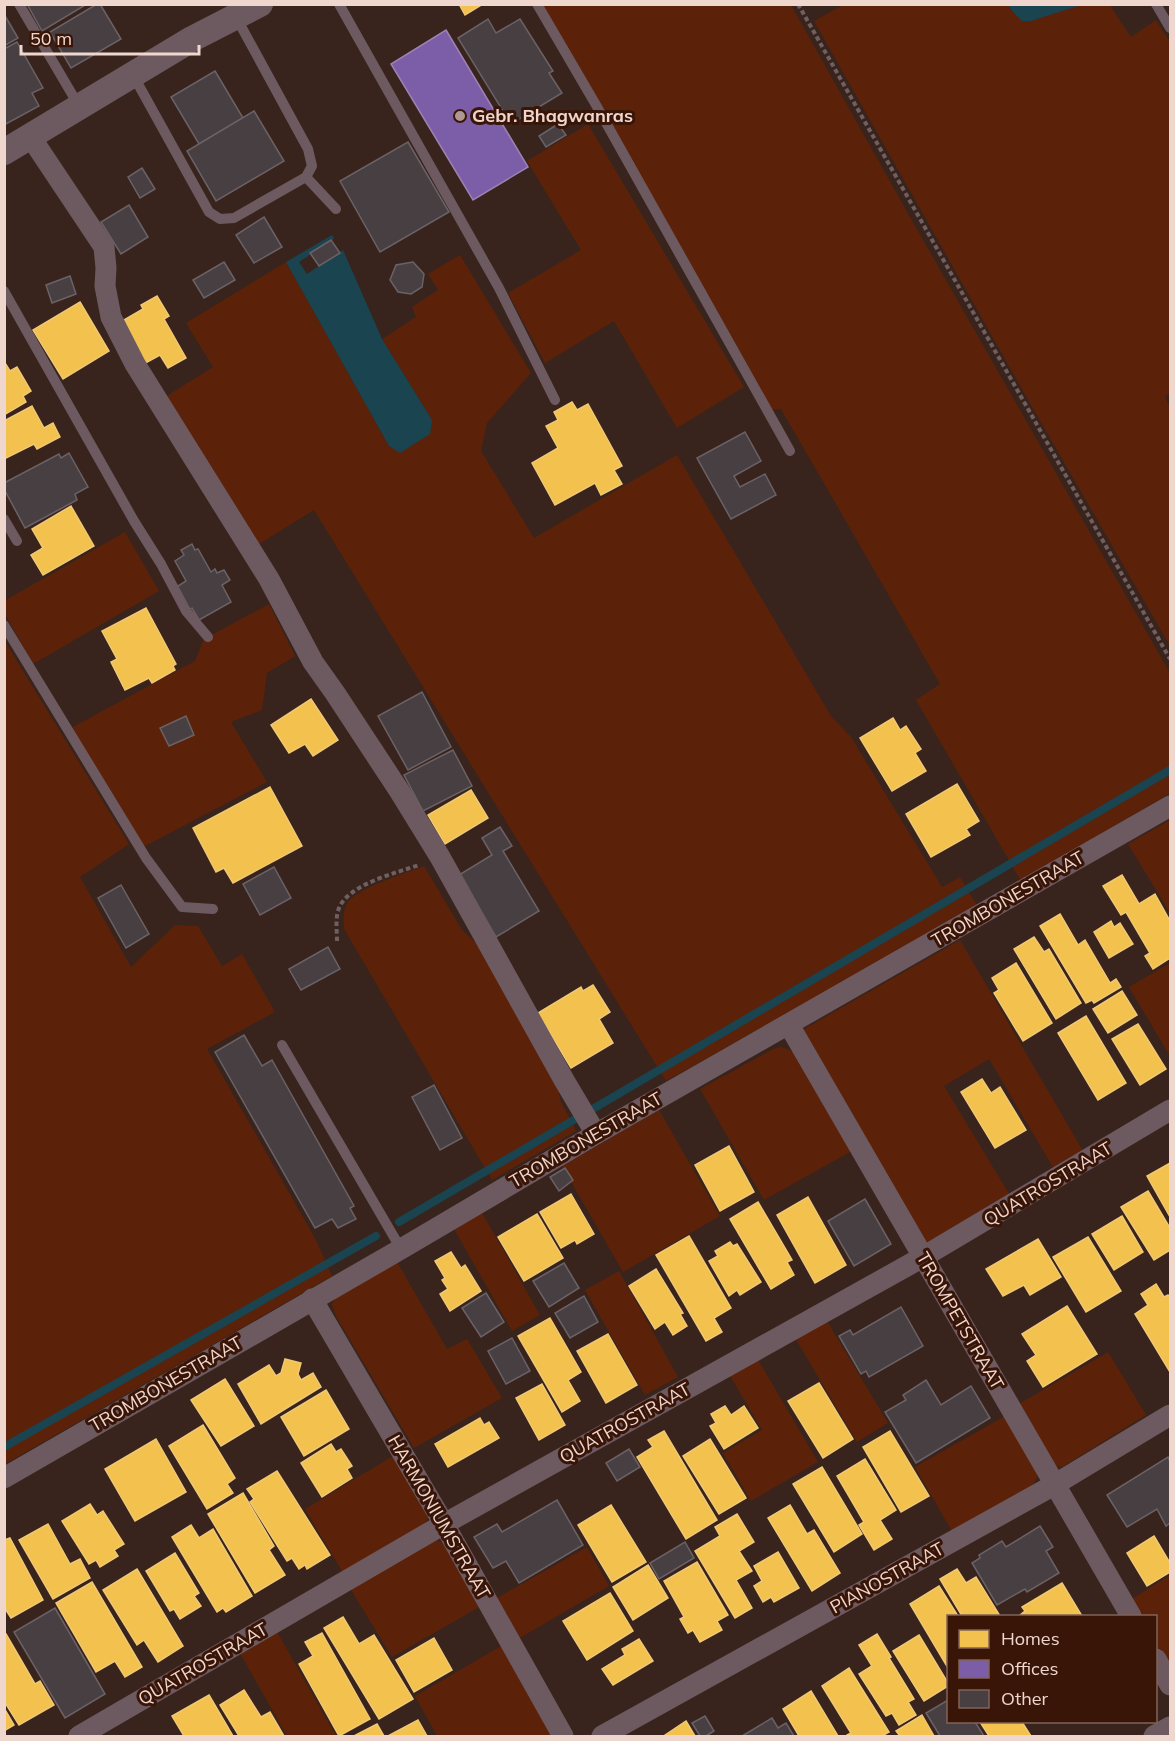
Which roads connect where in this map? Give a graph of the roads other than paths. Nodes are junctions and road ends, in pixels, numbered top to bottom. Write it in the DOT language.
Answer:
graph roads {
  1 [pos="20,4"];
  2 [pos="260,4"];
  3 [pos="339,4"];
  4 [pos="537,4"];
  5 [pos="1156,4"];
  6 [pos="236,17"];
  7 [pos="1170,28"];
  8 [pos="133,74"];
  9 [pos="79,106"];
  10 [pos="30,136"];
  11 [pos="4,152"];
  12 [pos="306,177"];
  13 [pos="336,209"];
  14 [pos="4,291"];
  15 [pos="555,400"];
  16 [pos="790,451"];
  17 [pos="4,519"];
  18 [pos="17,541"];
  19 [pos="4,625"];
  20 [pos="208,637"];
  21 [pos="1170,806"];
  22 [pos="213,909"];
  23 [pos="789,1025"];
  24 [pos="282,1045"];
  25 [pos="1170,1110"];
  26 [pos="596,1134"];
  27 [pos="400,1249"];
  28 [pos="923,1257"];
  29 [pos="312,1299"];
  30 [pos="1170,1415"];
  31 [pos="4,1478"];
  32 [pos="1054,1485"];
  33 [pos="444,1524"];
  34 [pos="1130,1615"];
  35 [pos="1157,1662"];
  36 [pos="1170,1685"];
  37 [pos="1170,1727"];
  38 [pos="80,1737"];
  39 [pos="563,1737"];
  40 [pos="602,1737"];
  41 [pos="1154,1737"];
  1 -- 9 [label="lane"];
  2 -- 6 [label="street"];
  3 -- 15 [label="lane"];
  4 -- 16 [label="lane"];
  5 -- 7 [label="lane"];
  6 -- 8 [label="street"];
  6 -- 12 [label="lane"];
  8 -- 9 [label="street"];
  8 -- 12 [label="lane"];
  9 -- 10 [label="street"];
  10 -- 11 [label="street"];
  10 -- 26 [label="street"];
  12 -- 13 [label="lane"];
  14 -- 20 [label="lane"];
  17 -- 18 [label="lane"];
  19 -- 22 [label="lane"];
  21 -- 23 [label="street, TROMBONESTRAAT"];
  23 -- 26 [label="street, TROMBONESTRAAT"];
  23 -- 28 [label="street, TROMPETSTRAAT"];
  24 -- 27 [label="lane"];
  25 -- 28 [label="street, QUATROSTRAAT"];
  26 -- 27 [label="street, TROMBONESTRAAT"];
  27 -- 29 [label="street, TROMBONESTRAAT"];
  28 -- 32 [label="street, TROMPETSTRAAT"];
  28 -- 33 [label="street, QUATROSTRAAT"];
  29 -- 31 [label="street, TROMBONESTRAAT"];
  29 -- 33 [label="street, HARMONIUMSTRAAT"];
  30 -- 32 [label="street, PIANOSTRAAT"];
  32 -- 34 [label="street, TROMPETSTRAAT"];
  32 -- 40 [label="street, PIANOSTRAAT"];
  33 -- 38 [label="street, QUATROSTRAAT"];
  33 -- 39 [label="street, HARMONIUMSTRAAT"];
  35 -- 36 [label="street"];
  37 -- 41 [label="street"];
}
